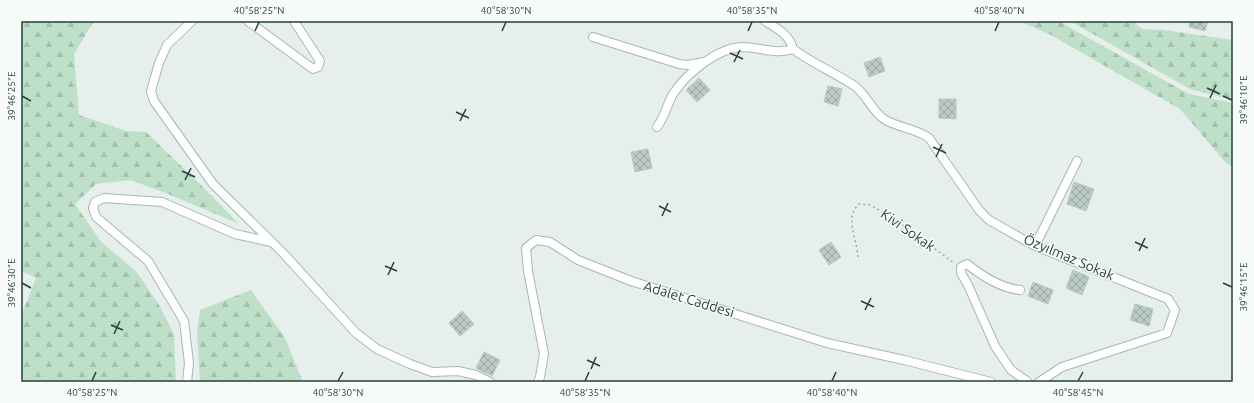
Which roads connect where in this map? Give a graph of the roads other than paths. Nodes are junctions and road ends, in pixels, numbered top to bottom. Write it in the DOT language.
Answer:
graph roads {
  1 [pos="192,21"];
  2 [pos="248,21"];
  3 [pos="294,21"];
  4 [pos="765,21"];
  5 [pos="593,37"];
  6 [pos="793,49"];
  7 [pos="706,62"];
  8 [pos="657,127"];
  9 [pos="1077,162"];
  10 [pos="272,242"];
  11 [pos="1035,246"];
  12 [pos="1020,290"];
  13 [pos="974,379"];
  14 [pos="187,382"];
  15 [pos="490,382"];
  16 [pos="538,382"];
  17 [pos="991,382"];
  18 [pos="1028,382"];
  19 [pos="1039,382"];
  1 -- 10 [label="street"];
  2 -- 3 [label="street"];
  4 -- 6 [label="street"];
  5 -- 7 [label="street"];
  6 -- 7 [label="street"];
  6 -- 11 [label="street, Özyılmaz Sokak"];
  7 -- 8 [label="street"];
  9 -- 11 [label="street"];
  10 -- 14 [label="street"];
  10 -- 15 [label="street"];
  11 -- 19 [label="street, Özyılmaz Sokak"];
  12 -- 18 [label="street"];
  13 -- 16 [label="street, Adalet Caddesi"];
  13 -- 17 [label="street, Adalet Caddesi"];
}
